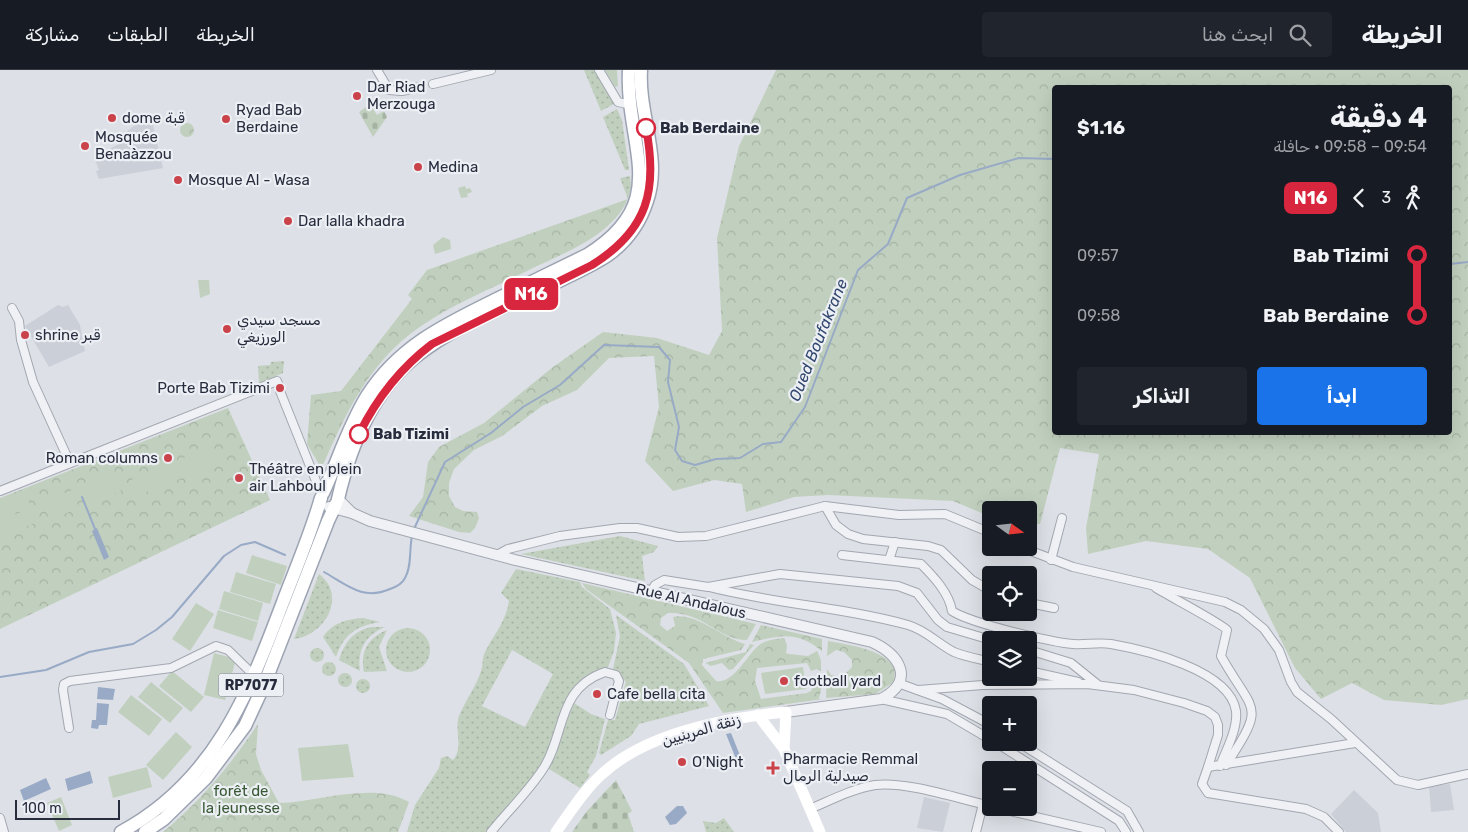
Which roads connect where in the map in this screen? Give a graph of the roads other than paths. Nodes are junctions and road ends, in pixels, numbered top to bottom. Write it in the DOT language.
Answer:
graph roads {
  1 [pos="377,70"];
  2 [pos="491,70"];
  3 [pos="598,70"];
  4 [pos="629,70"];
  5 [pos="642,70"];
  6 [pos="641,94"];
  7 [pos="624,103"];
  8 [pos="12,308"];
  9 [pos="70,463"];
  10 [pos="0,491"];
  11 [pos="328,496"];
  12 [pos="825,506"];
  13 [pos="1062,518"];
  14 [pos="982,529"];
  15 [pos="896,542"];
  16 [pos="1038,554"];
  17 [pos="497,555"];
  18 [pos="842,555"];
  19 [pos="889,560"];
  20 [pos="1051,560"];
  21 [pos="1150,584"];
  22 [pos="982,586"];
  23 [pos="708,587"];
  24 [pos="651,592"];
  25 [pos="1037,605"];
  26 [pos="1054,608"];
  27 [pos="952,611"];
  28 [pos="947,627"];
  29 [pos="982,637"];
  30 [pos="1037,652"];
  31 [pos="982,659"];
  32 [pos="1037,672"];
  33 [pos="259,682"];
  34 [pos="898,683"];
  35 [pos="1087,684"];
  36 [pos="1097,684"];
  37 [pos="918,690"];
  38 [pos="881,698"];
  39 [pos="786,712"];
  40 [pos="610,715"];
  41 [pos="758,715"];
  42 [pos="982,720"];
  43 [pos="69,728"];
  44 [pos="982,735"];
  45 [pos="1356,743"];
  46 [pos="784,749"];
  47 [pos="1009,751"];
  48 [pos="1032,751"];
  49 [pos="1223,765"];
  50 [pos="1208,767"];
  51 [pos="1057,768"];
  52 [pos="1468,774"];
  53 [pos="1050,777"];
  54 [pos="982,804"];
  55 [pos="810,809"];
  56 [pos="983,816"];
  57 [pos="1032,816"];
  58 [pos="0,818"];
  59 [pos="4,832"];
  60 [pos="120,832"];
  61 [pos="145,832"];
  62 [pos="491,832"];
  63 [pos="556,832"];
  64 [pos="820,832"];
  65 [pos="976,832"];
  66 [pos="1101,832"];
  67 [pos="1126,832"];
  68 [pos="1139,832"];
  69 [pos="1339,832"];
  1 -- 2 [label="street"];
  3 -- 7 [label="street"];
  4 -- 7 [label="main road, RP7077"];
  5 -- 6 [label="main road, RP7077"];
  6 -- 7 [label="main road"];
  6 -- 11 [label="main road, RP7077"];
  7 -- 11 [label="main road, RP7077"];
  8 -- 9 [label="street"];
  9 -- 10 [label="street"];
  9 -- 11 [label="street"];
  11 -- 17 [label="street, Rue Al Andalous"];
  11 -- 33 [label="main road, RP7077"];
  12 -- 14 [label="street"];
  12 -- 15 [label="street"];
  12 -- 17 [label="street"];
  13 -- 20 [label="street"];
  15 -- 19 [label="street"];
  15 -- 22 [label="street"];
  16 -- 20 [label="street"];
  17 -- 24 [label="street, Rue Al Andalous"];
  18 -- 19 [label="street"];
  19 -- 27 [label="street"];
  20 -- 21 [label="street"];
  21 -- 45 [label="street"];
  21 -- 49 [label="street"];
  23 -- 24 [label="street"];
  23 -- 28 [label="street"];
  23 -- 31 [label="street"];
  24 -- 34 [label="street, Rue Al Andalous"];
  25 -- 26 [label="street"];
  27 -- 28 [label="street"];
  27 -- 49 [label="street"];
  28 -- 29 [label="street"];
  30 -- 36 [label="street"];
  32 -- 35 [label="street"];
  33 -- 43 [label="street"];
  33 -- 60 [label="main road, RP7077"];
  33 -- 61 [label="main road, RP7077"];
  34 -- 37 [label="street"];
  34 -- 38 [label="street"];
  35 -- 36 [label="street"];
  35 -- 37 [label="street"];
  36 -- 50 [label="street"];
  37 -- 42 [label="street"];
  38 -- 39 [label="street, زنقة المرينيين"];
  38 -- 44 [label="street"];
  39 -- 41 [label="main road, زنقة المرينيين"];
  39 -- 46 [label="main road"];
  40 -- 62 [label="street"];
  41 -- 46 [label="main road"];
  41 -- 63 [label="main road, زنقة المرينيين"];
  45 -- 49 [label="street"];
  45 -- 52 [label="street"];
  46 -- 55 [label="main road"];
  47 -- 53 [label="street"];
  48 -- 51 [label="street"];
  49 -- 50 [label="street"];
  50 -- 69 [label="street"];
  51 -- 53 [label="street"];
  51 -- 68 [label="street"];
  53 -- 67 [label="street"];
  54 -- 55 [label="street"];
  55 -- 64 [label="main road"];
  56 -- 65 [label="street"];
  57 -- 66 [label="street"];
  58 -- 59 [label="street"];
}
